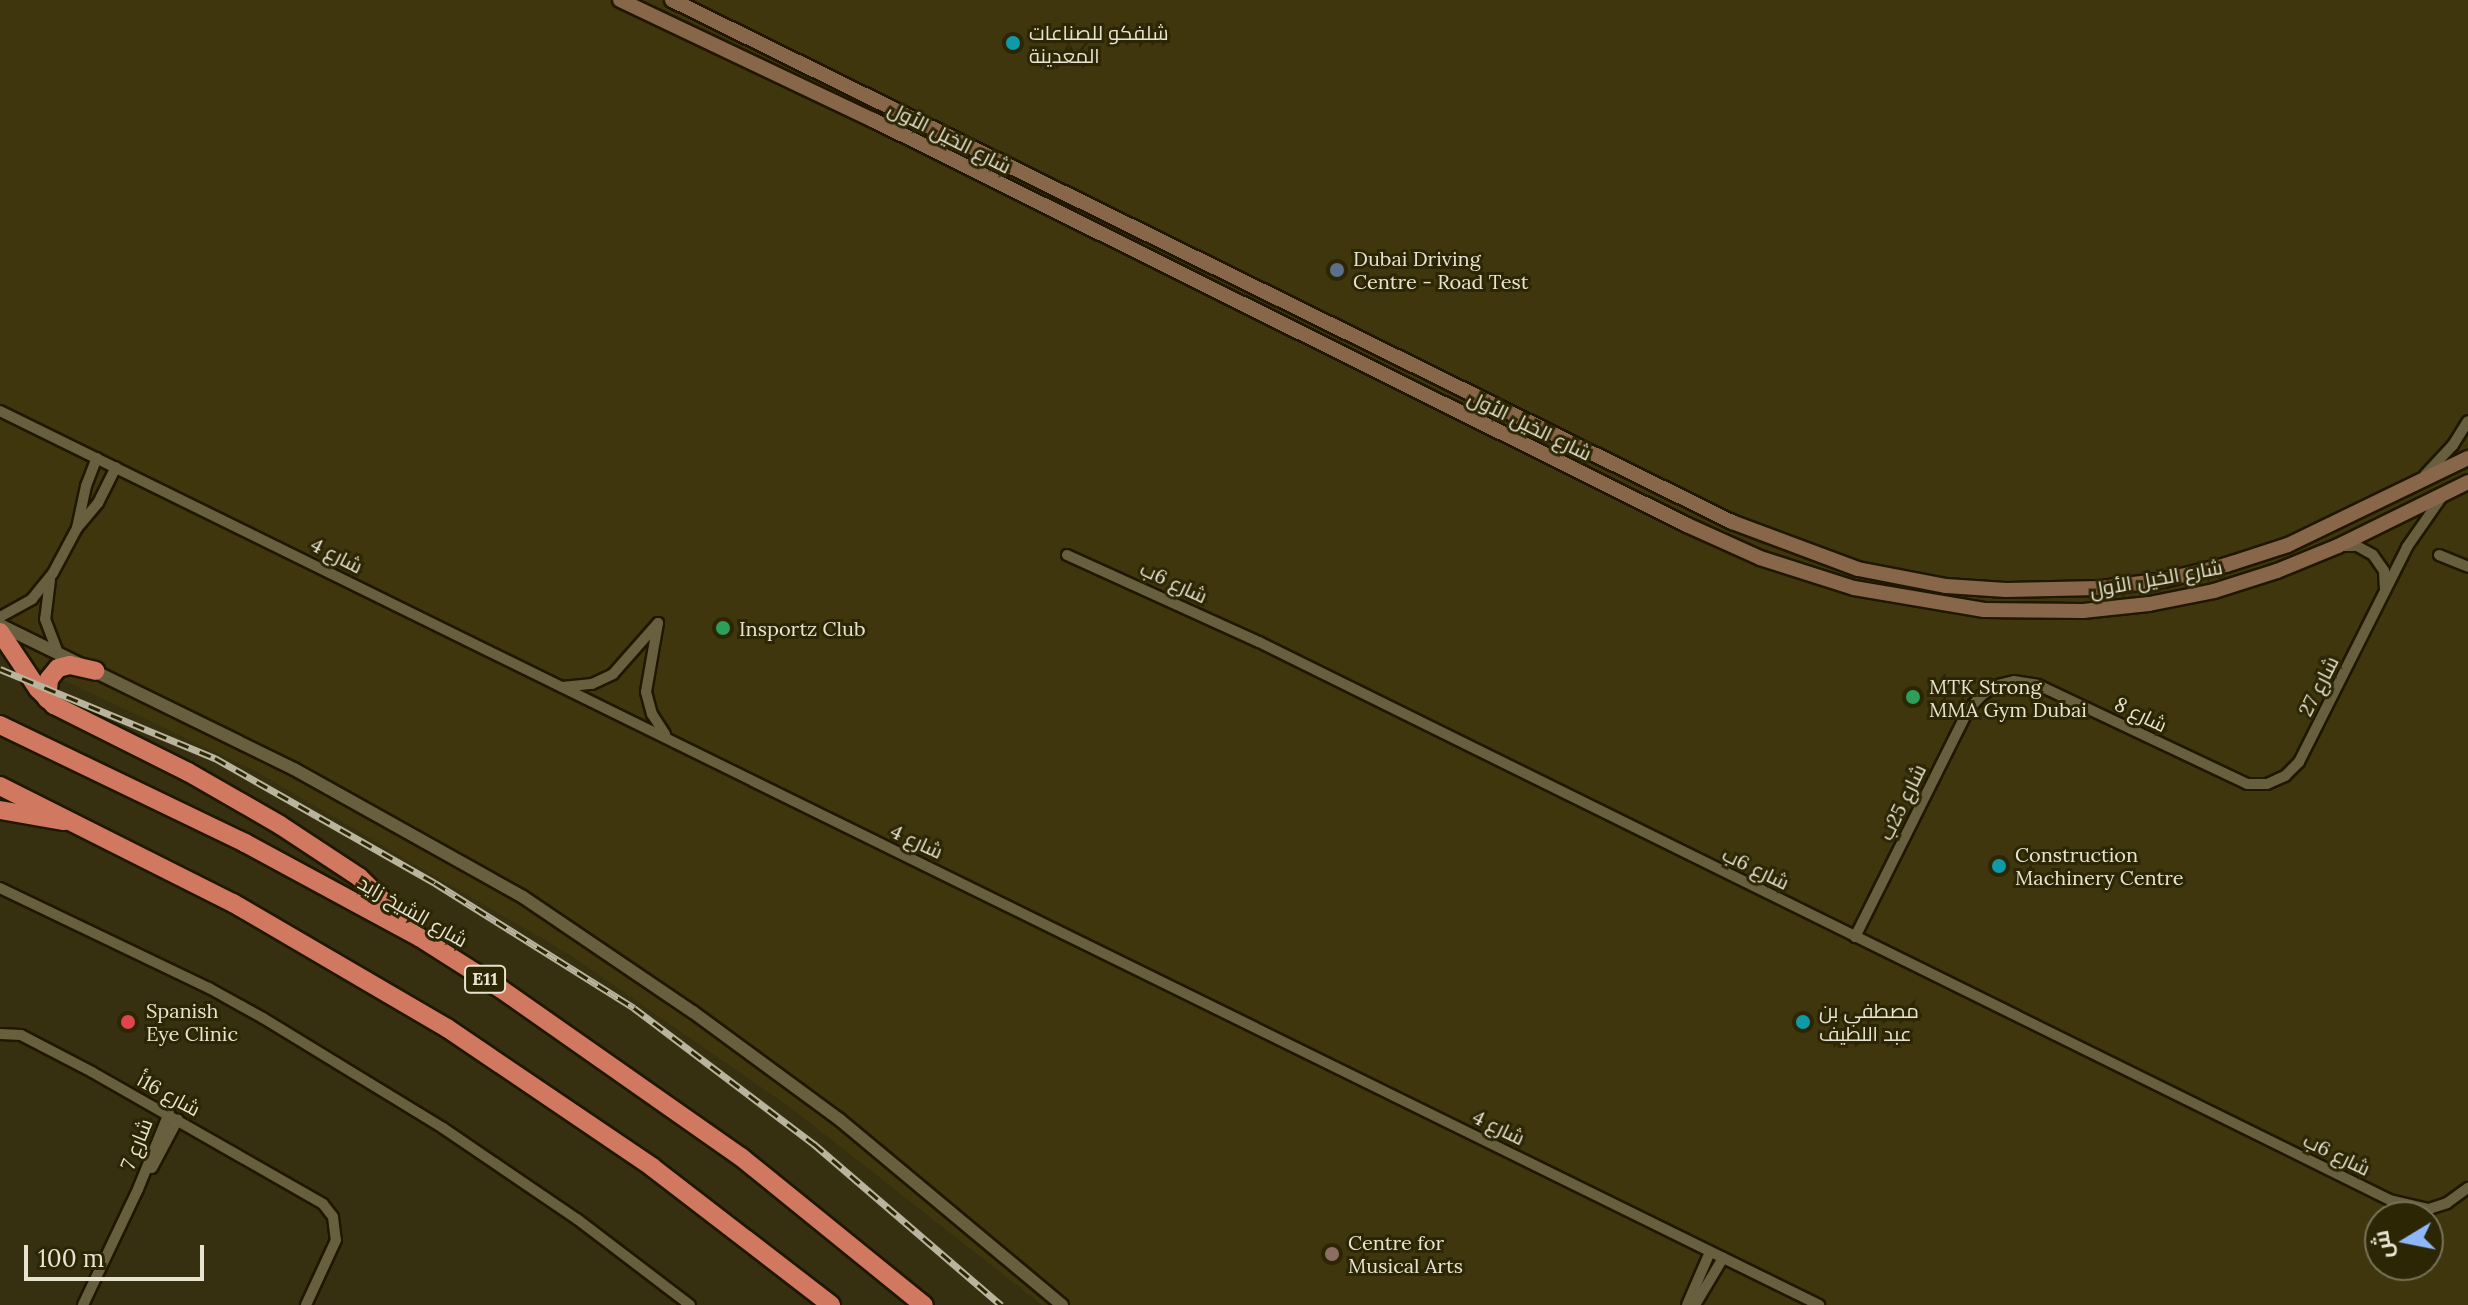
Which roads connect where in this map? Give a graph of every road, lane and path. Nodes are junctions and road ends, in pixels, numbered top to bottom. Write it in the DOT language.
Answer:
graph roads {
  1 [pos="620,0"];
  2 [pos="672,0"];
  3 [pos="690,0"];
  4 [pos="717,22"];
  5 [pos="0,411"];
  6 [pos="2468,421"];
  7 [pos="97,458"];
  8 [pos="2468,458"];
  9 [pos="116,467"];
  10 [pos="2415,482"];
  11 [pos="2468,482"];
  12 [pos="2447,490"];
  13 [pos="77,528"];
  14 [pos="2338,546"];
  15 [pos="1067,555"];
  16 [pos="2439,555"];
  17 [pos="2468,567"];
  18 [pos="53,573"];
  19 [pos="2382,599"];
  20 [pos="0,617"];
  21 [pos="0,625"];
  22 [pos="0,632"];
  23 [pos="57,651"];
  24 [pos="95,671"];
  25 [pos="561,687"];
  26 [pos="1990,688"];
  27 [pos="47,699"];
  28 [pos="0,725"];
  29 [pos="669,739"];
  30 [pos="2276,781"];
  31 [pos="0,786"];
  32 [pos="0,810"];
  33 [pos="73,822"];
  34 [pos="0,888"];
  35 [pos="419,937"];
  36 [pos="1855,937"];
  37 [pos="0,1034"];
  38 [pos="173,1116"];
  39 [pos="2467,1192"];
  40 [pos="1710,1252"];
  41 [pos="1723,1258"];
  42 [pos="83,1305"];
  43 [pos="306,1305"];
  44 [pos="690,1305"];
  45 [pos="831,1305"];
  46 [pos="924,1305"];
  47 [pos="1062,1305"];
  48 [pos="1687,1305"];
  49 [pos="1695,1305"];
  50 [pos="1819,1305"];
  1 -- 14 [label="main road, شارع الخيل الأول"];
  2 -- 4 [label="main road, شارع الخيل الأول"];
  3 -- 4 [label="main road"];
  4 -- 10 [label="main road, شارع الخيل الأول"];
  5 -- 7 [label="street, شارع 4"];
  6 -- 10 [label="street"];
  7 -- 9 [label="street, شارع 4"];
  7 -- 13 [label="street"];
  8 -- 10 [label="main road, شارع الخيل الأول"];
  9 -- 13 [label="street"];
  9 -- 25 [label="street, شارع 4"];
  11 -- 12 [label="main road, شارع الخيل الأول"];
  12 -- 14 [label="main road, شارع الخيل الأول"];
  12 -- 19 [label="street, شارع 27"];
  13 -- 18 [label="street"];
  14 -- 19 [label="street"];
  15 -- 36 [label="street, شارع 6ب"];
  16 -- 17 [label="street"];
  18 -- 20 [label="street"];
  18 -- 23 [label="street"];
  19 -- 30 [label="street, شارع 27"];
  21 -- 23 [label="street"];
  22 -- 27 [label="highway"];
  23 -- 24 [label="street"];
  24 -- 27 [label="highway"];
  24 -- 47 [label="street"];
  25 -- 29 [label="street, شارع 4"];
  25 -- 29 [label="street"];
  26 -- 30 [label="street, شارع 8"];
  26 -- 36 [label="street, شارع 25ب"];
  27 -- 35 [label="highway"];
  28 -- 35 [label="highway, شارع الشيخ زايد / E11"];
  29 -- 40 [label="street, شارع 4"];
  31 -- 33 [label="highway"];
  32 -- 33 [label="highway"];
  33 -- 45 [label="highway"];
  34 -- 44 [label="street"];
  35 -- 46 [label="highway, شارع الشيخ زايد / E11"];
  36 -- 39 [label="street, شارع 6ب"];
  37 -- 38 [label="street, شارع 16أ"];
  38 -- 42 [label="street, شارع 7"];
  38 -- 43 [label="street, شارع 16أ"];
  40 -- 41 [label="street, شارع 4"];
  40 -- 48 [label="street"];
  41 -- 49 [label="street"];
  41 -- 50 [label="street, شارع 4"];
}
